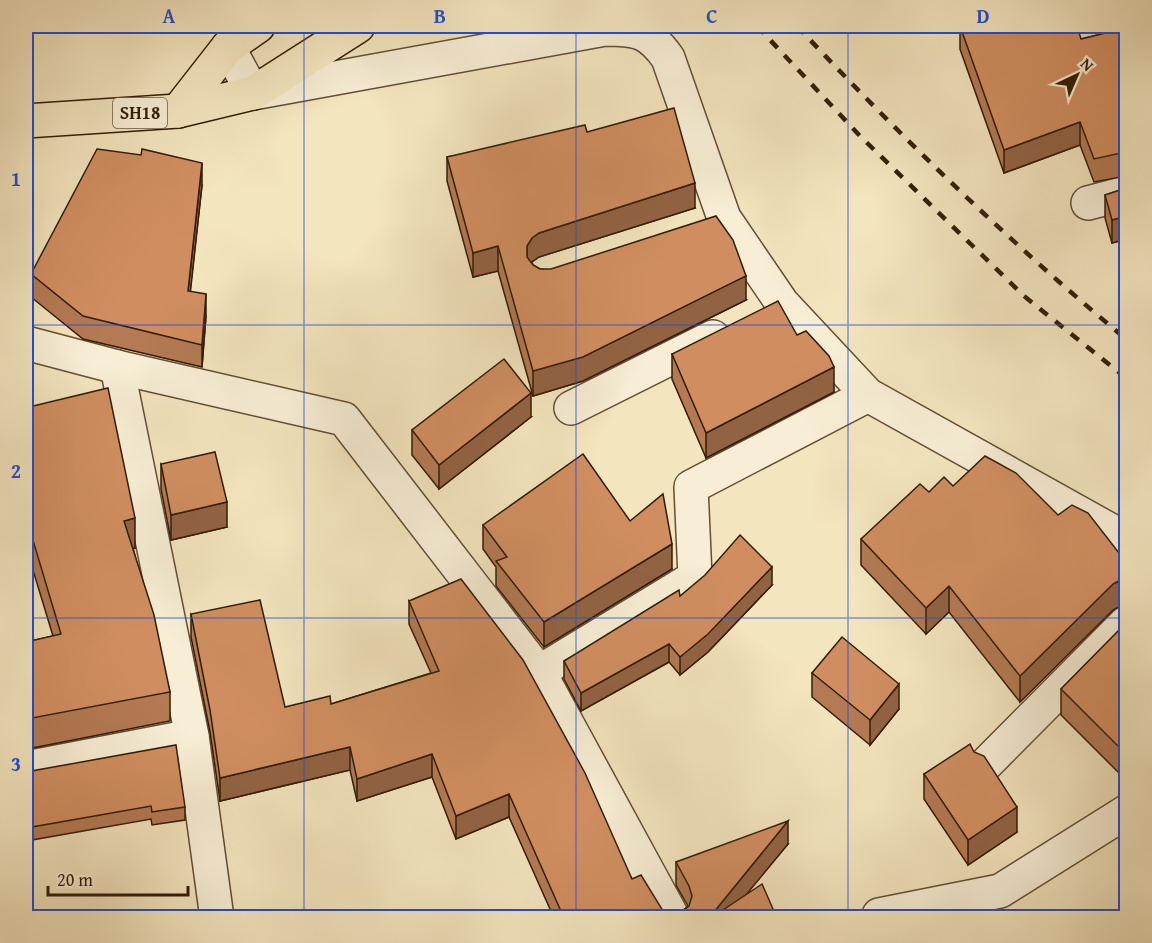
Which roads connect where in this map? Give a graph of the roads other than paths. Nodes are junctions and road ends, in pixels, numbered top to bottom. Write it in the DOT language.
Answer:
graph roads {
  1 [pos="258,26"];
  2 [pos="358,26"];
  3 [pos="228,47"];
  4 [pos="253,93"];
  5 [pos="178,111"];
  6 [pos="26,121"];
  7 [pos="1126,193"];
  8 [pos="1088,203"];
  9 [pos="724,218"];
  10 [pos="690,229"];
  11 [pos="782,303"];
  12 [pos="26,343"];
  13 [pos="117,367"];
  14 [pos="868,395"];
  15 [pos="571,408"];
  16 [pos="1126,539"];
  17 [pos="1126,623"];
  18 [pos="539,672"];
  19 [pos="192,736"];
  20 [pos="987,762"];
  21 [pos="26,768"];
  22 [pos="1126,812"];
  23 [pos="879,915"];
  24 [pos="217,918"];
  25 [pos="673,918"];
  1 -- 3 [label="main road, SH18"];
  2 -- 4 [label="main road"];
  3 -- 4 [label="street"];
  3 -- 5 [label="main road, SH18"];
  4 -- 5 [label="main road, SH18"];
  4 -- 9 [label="street"];
  5 -- 6 [label="main road, SH18"];
  7 -- 8 [label="street"];
  9 -- 10 [label="street"];
  9 -- 11 [label="street"];
  11 -- 14 [label="street"];
  11 -- 15 [label="street"];
  12 -- 13 [label="street"];
  13 -- 18 [label="street"];
  13 -- 19 [label="street"];
  14 -- 16 [label="street"];
  14 -- 18 [label="street"];
  17 -- 20 [label="street"];
  18 -- 25 [label="street"];
  19 -- 21 [label="street"];
  19 -- 24 [label="street"];
  22 -- 23 [label="street"];
}
